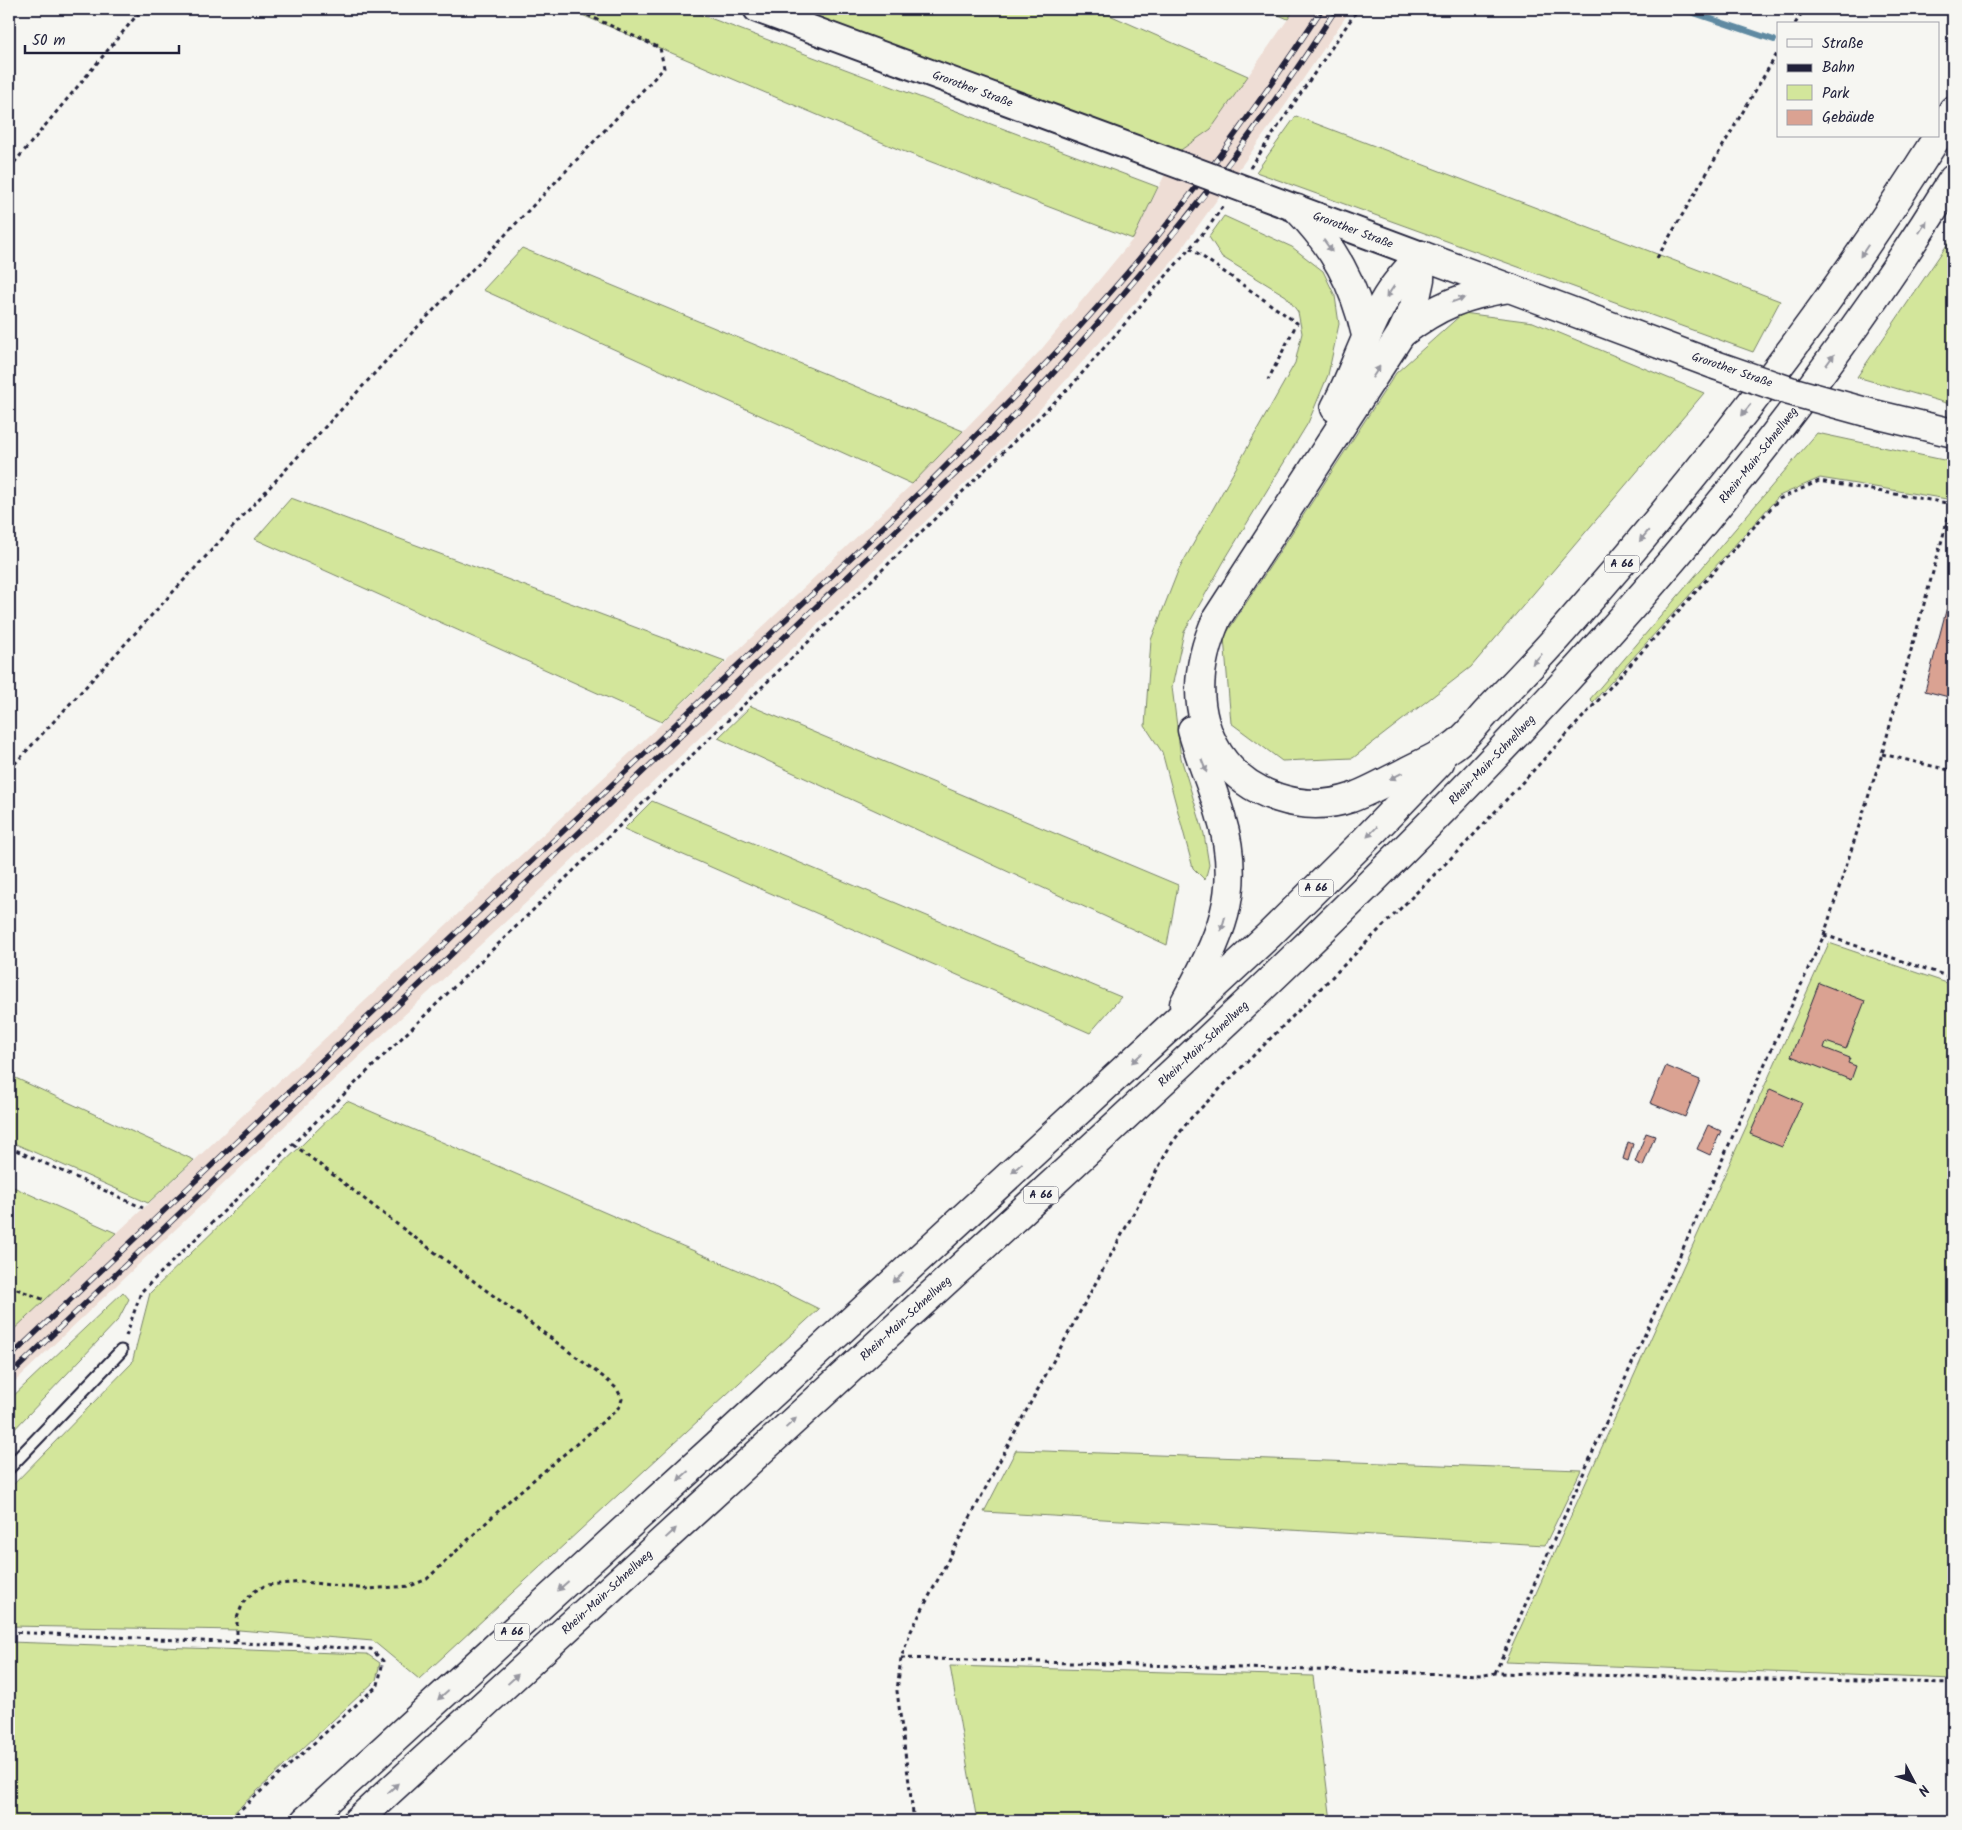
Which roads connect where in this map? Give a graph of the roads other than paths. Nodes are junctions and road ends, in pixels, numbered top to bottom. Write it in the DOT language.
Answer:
graph roads {
  1 [pos="757,9"];
  2 [pos="1953,110"];
  3 [pos="1940,133"];
  4 [pos="1937,138"];
  5 [pos="1952,182"];
  6 [pos="1296,209"];
  7 [pos="1421,254"];
  8 [pos="1510,288"];
  9 [pos="1401,334"];
  10 [pos="1366,335"];
  11 [pos="1953,432"];
  12 [pos="1455,746"];
  13 [pos="1172,1025"];
  14 [pos="121,1351"];
  15 [pos="9,1468"];
  16 [pos="305,1821"];
  17 [pos="357,1821"];
  1 -- 6 [label="street, Grorother Straße, bridge"];
  2 -- 3 [label="main road, A 66"];
  4 -- 12 [label="main road, A 66, one-way"];
  17 -- 5 [label="main road, Rhein-Main-Schnellweg / A 66, one-way"];
  6 -- 7 [label="street, Grorother Straße"];
  6 -- 10 [label="main road, one-way"];
  7 -- 8 [label="main road, Grorother Straße"];
  7 -- 9 [label="main road"];
  7 -- 10 [label="main road, one-way"];
  9 -- 8 [label="main road, one-way"];
  8 -- 11 [label="main road, Grorother Straße, bridge"];
  12 -- 9 [label="main road, one-way"];
  10 -- 13 [label="main road, one-way"];
  12 -- 13 [label="main road, A 66, one-way"];
  13 -- 16 [label="main road, A 66, one-way"];
  14 -- 15 [label="lane"];
}
